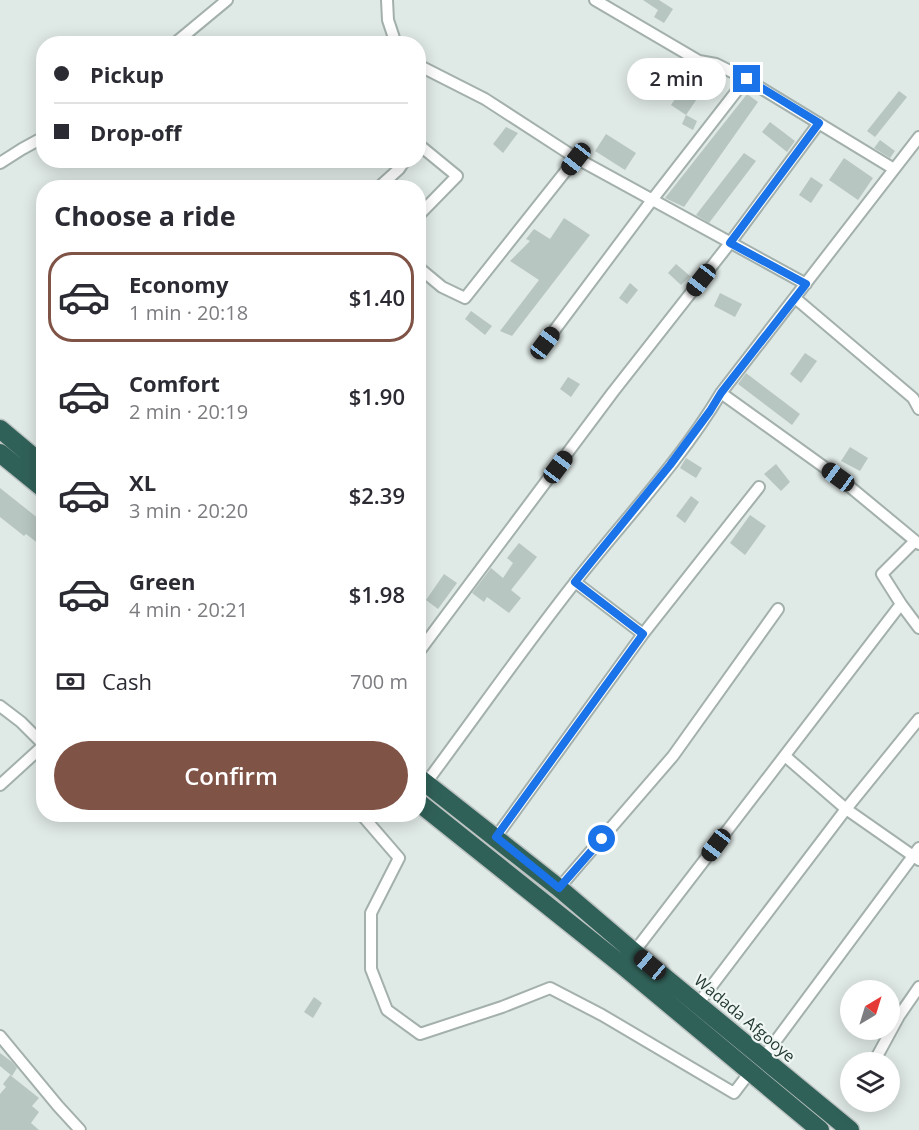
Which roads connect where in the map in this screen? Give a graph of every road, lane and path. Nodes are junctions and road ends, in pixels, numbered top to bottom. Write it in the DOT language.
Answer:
graph roads {
  1 [pos="227,0"];
  2 [pos="387,0"];
  3 [pos="595,0"];
  4 [pos="184,36"];
  5 [pos="393,36"];
  6 [pos="426,69"];
  7 [pos="747,79"];
  8 [pos="819,123"];
  9 [pos="919,137"];
  10 [pos="36,141"];
  11 [pos="426,150"];
  12 [pos="576,159"];
  13 [pos="0,163"];
  14 [pos="400,168"];
  15 [pos="894,169"];
  16 [pos="387,180"];
  17 [pos="652,200"];
  18 [pos="426,208"];
  19 [pos="730,243"];
  20 [pos="426,274"];
  21 [pos="806,284"];
  22 [pos="795,298"];
  23 [pos="545,343"];
  24 [pos="721,393"];
  25 [pos="919,410"];
  26 [pos="0,429"];
  27 [pos="0,453"];
  28 [pos="36,459"];
  29 [pos="36,482"];
  30 [pos="759,487"];
  31 [pos="917,543"];
  32 [pos="575,582"];
  33 [pos="901,604"];
  34 [pos="778,609"];
  35 [pos="919,628"];
  36 [pos="643,634"];
  37 [pos="426,642"];
  38 [pos="0,706"];
  39 [pos="919,719"];
  40 [pos="36,737"];
  41 [pos="36,752"];
  42 [pos="784,756"];
  43 [pos="426,775"];
  44 [pos="426,783"];
  45 [pos="0,785"];
  46 [pos="426,808"];
  47 [pos="846,809"];
  48 [pos="368,822"];
  49 [pos="496,837"];
  50 [pos="917,855"];
  51 [pos="559,888"];
  52 [pos="634,952"];
  53 [pos="919,987"];
  54 [pos="698,1004"];
  55 [pos="0,1036"];
  56 [pos="879,1052"];
  57 [pos="763,1058"];
  58 [pos="750,1072"];
  59 [pos="80,1130"];
  60 [pos="820,1130"];
  61 [pos="850,1130"];
  1 -- 4 [label="street"];
  2 -- 5 [label="street"];
  3 -- 7 [label="street"];
  6 -- 12 [label="street"];
  7 -- 8 [label="street"];
  7 -- 17 [label="street"];
  8 -- 15 [label="street"];
  8 -- 19 [label="street"];
  9 -- 15 [label="street"];
  10 -- 13 [label="street"];
  11 -- 18 [label="street"];
  12 -- 17 [label="street"];
  12 -- 20 [label="street"];
  14 -- 16 [label="street"];
  15 -- 21 [label="street"];
  17 -- 19 [label="street"];
  17 -- 23 [label="street"];
  19 -- 21 [label="street"];
  19 -- 37 [label="street"];
  21 -- 22 [label="street"];
  22 -- 24 [label="street"];
  22 -- 25 [label="street"];
  24 -- 31 [label="street"];
  24 -- 32 [label="street"];
  26 -- 28 [label="highway"];
  27 -- 29 [label="highway"];
  30 -- 36 [label="street"];
  31 -- 33 [label="street"];
  32 -- 36 [label="street"];
  32 -- 43 [label="street"];
  33 -- 35 [label="street"];
  33 -- 42 [label="street"];
  34 -- 51 [label="street"];
  36 -- 49 [label="street"];
  38 -- 40 [label="street"];
  39 -- 47 [label="street"];
  41 -- 45 [label="street"];
  42 -- 47 [label="street"];
  42 -- 52 [label="street"];
  44 -- 49 [label="highway, Wadada Afgooye"];
  46 -- 58 [label="highway"];
  47 -- 50 [label="street"];
  47 -- 54 [label="street"];
  48 -- 58 [label="street"];
  49 -- 51 [label="highway, Wadada Afgooye"];
  50 -- 57 [label="street"];
  51 -- 52 [label="highway, Wadada Afgooye"];
  52 -- 54 [label="highway, Wadada Afgooye"];
  53 -- 56 [label="street"];
  54 -- 57 [label="highway, Wadada Afgooye"];
  55 -- 59 [label="street"];
  57 -- 61 [label="highway, Wadada Afgooye"];
  58 -- 60 [label="highway"];
}
